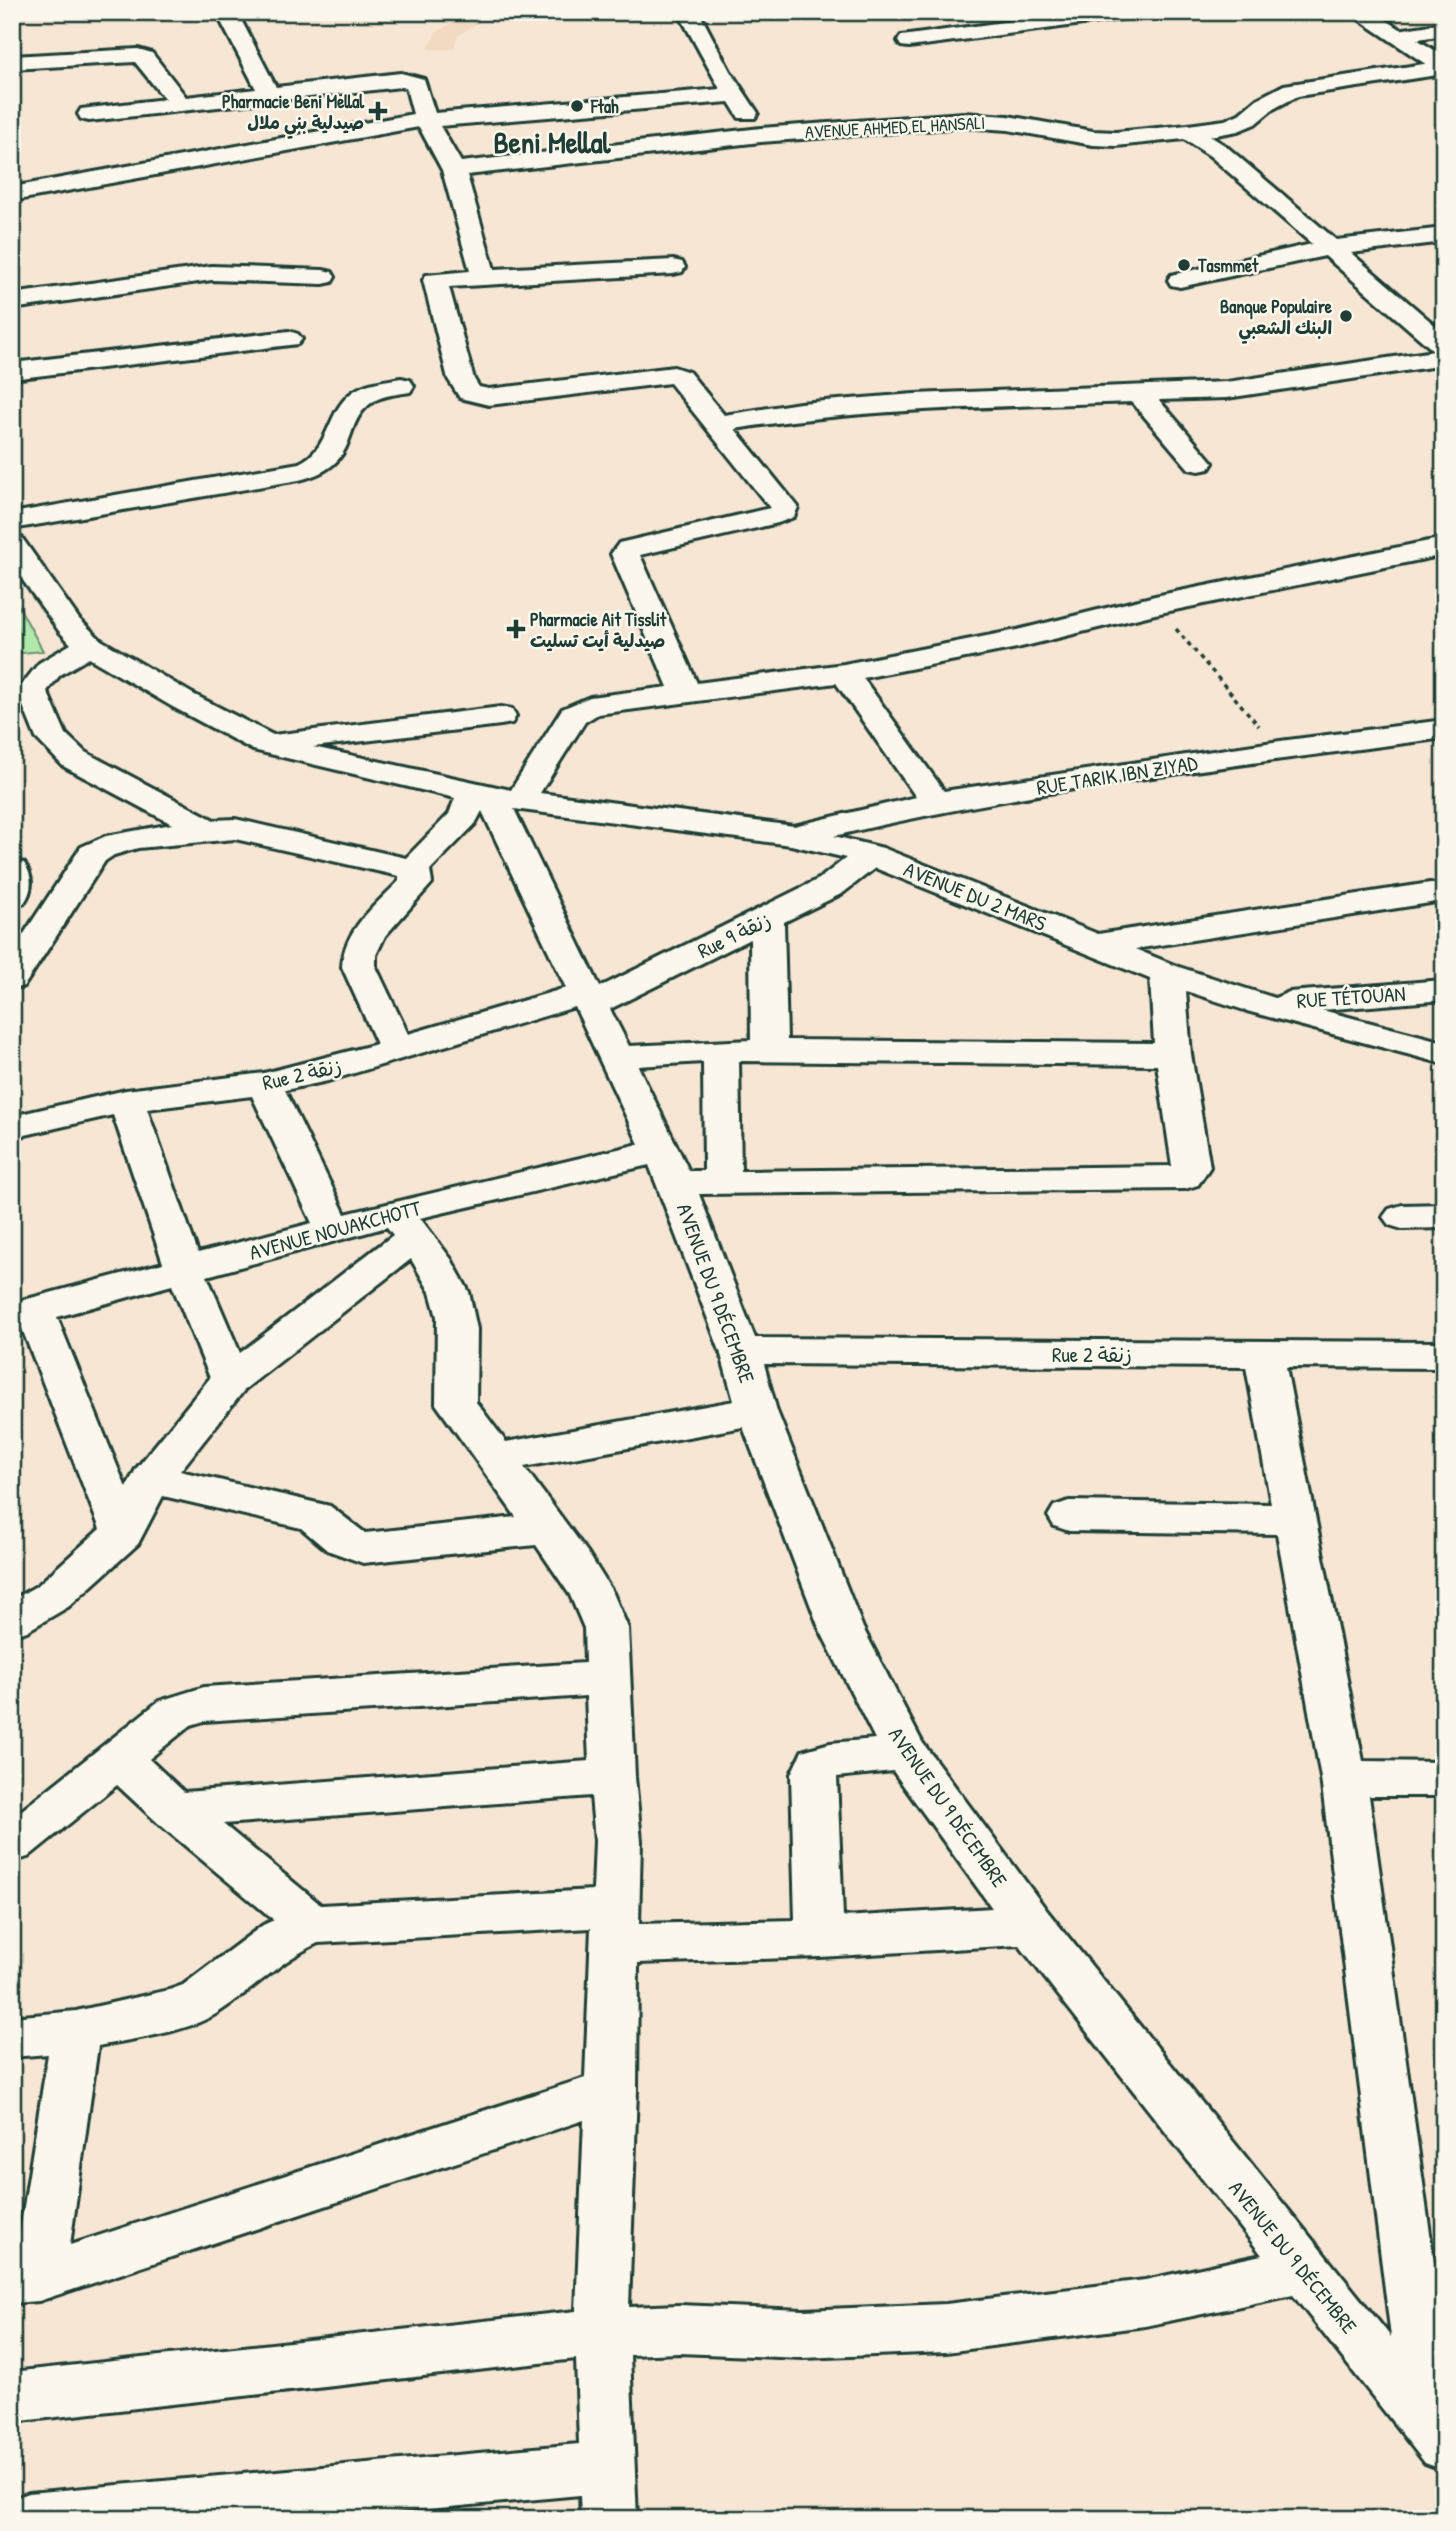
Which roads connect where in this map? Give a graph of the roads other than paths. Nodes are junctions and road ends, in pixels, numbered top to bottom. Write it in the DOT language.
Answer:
graph roads {
  1 [pos="226,12"];
  2 [pos="688,12"];
  3 [pos="1128,12"];
  4 [pos="1358,12"];
  5 [pos="1444,29"];
  6 [pos="1399,36"];
  7 [pos="909,41"];
  8 [pos="12,63"];
  9 [pos="1444,67"];
  10 [pos="268,92"];
  11 [pos="724,96"];
  12 [pos="179,102"];
  13 [pos="644,103"];
  14 [pos="89,114"];
  15 [pos="506,116"];
  16 [pos="724,118"];
  17 [pos="437,120"];
  18 [pos="1230,126"];
  19 [pos="757,129"];
  20 [pos="1188,132"];
  21 [pos="1218,151"];
  22 [pos="458,152"];
  23 [pos="12,194"];
  24 [pos="1444,235"];
  25 [pos="1329,248"];
  26 [pos="673,267"];
  27 [pos="483,275"];
  28 [pos="323,277"];
  29 [pos="1180,280"];
  30 [pos="12,302"];
  31 [pos="1444,316"];
  32 [pos="1413,321"];
  33 [pos="289,340"];
  34 [pos="1444,346"];
  35 [pos="1444,357"];
  36 [pos="12,371"];
  37 [pos="401,386"];
  38 [pos="1138,392"];
  39 [pos="717,424"];
  40 [pos="1199,463"];
  41 [pos="12,521"];
  42 [pos="12,544"];
  43 [pos="1444,546"];
  44 [pos="90,646"];
  45 [pos="844,673"];
  46 [pos="686,693"];
  47 [pos="500,716"];
  48 [pos="1444,729"];
  49 [pos="264,743"];
  50 [pos="504,798"];
  51 [pos="936,802"];
  52 [pos="208,830"];
  53 [pos="792,835"];
  54 [pos="871,855"];
  55 [pos="412,869"];
  56 [pos="12,870"];
  57 [pos="1430,893"];
  58 [pos="12,896"];
  59 [pos="767,919"];
  60 [pos="1096,944"];
  61 [pos="1167,974"];
  62 [pos="12,979"];
  63 [pos="1444,990"];
  64 [pos="588,999"];
  65 [pos="1259,1004"];
  66 [pos="397,1049"];
  67 [pos="721,1050"];
  68 [pos="769,1051"];
  69 [pos="1444,1053"];
  70 [pos="1173,1054"];
  71 [pos="617,1059"];
  72 [pos="264,1084"];
  73 [pos="126,1101"];
  74 [pos="12,1126"];
  75 [pos="668,1167"];
  76 [pos="723,1180"];
  77 [pos="1444,1216"];
  78 [pos="1402,1217"];
  79 [pos="405,1226"];
  80 [pos="334,1230"];
  81 [pos="185,1270"];
  82 [pos="23,1313"];
  83 [pos="740,1351"];
  84 [pos="1264,1355"];
  85 [pos="1444,1355"];
  86 [pos="231,1380"];
  87 [pos="757,1411"];
  88 [pos="497,1458"];
  89 [pos="151,1479"];
  90 [pos="1069,1516"];
  91 [pos="1294,1519"];
  92 [pos="545,1529"];
  93 [pos="123,1532"];
  94 [pos="12,1620"];
  95 [pos="610,1678"];
  96 [pos="905,1753"];
  97 [pos="120,1760"];
  98 [pos="612,1777"];
  99 [pos="1344,1778"];
  100 [pos="1444,1779"];
  101 [pos="174,1810"];
  102 [pos="12,1844"];
  103 [pos="312,1924"];
  104 [pos="616,1926"];
  105 [pos="1031,1926"];
  106 [pos="820,1938"];
  107 [pos="76,2031"];
  108 [pos="12,2037"];
  109 [pos="612,2090"];
  110 [pos="1303,2270"];
  111 [pos="25,2279"];
  112 [pos="601,2332"];
  113 [pos="12,2397"];
  114 [pos="1437,2435"];
  115 [pos="608,2493"];
  116 [pos="29,2519"];
  1 -- 10 [label="street"];
  2 -- 11 [label="street"];
  3 -- 7 [label="street"];
  4 -- 6 [label="street"];
  5 -- 6 [label="street"];
  6 -- 9 [label="street"];
  8 -- 12 [label="street"];
  9 -- 18 [label="street"];
  10 -- 12 [label="street"];
  10 -- 17 [label="street"];
  11 -- 13 [label="street, AVENUE AHMED EL HANSALI"];
  11 -- 16 [label="street"];
  11 -- 19 [label="street"];
  12 -- 14 [label="street"];
  13 -- 15 [label="street, AVENUE AHMED EL HANSALI"];
  13 -- 16 [label="street, AVENUE AHMED EL HANSALI"];
  15 -- 17 [label="street, AVENUE AHMED EL HANSALI"];
  15 -- 22 [label="street, AVENUE AHMED EL HANSALI"];
  16 -- 19 [label="street, AVENUE AHMED EL HANSALI"];
  17 -- 22 [label="street"];
  17 -- 23 [label="street, AVENUE AHMED EL HANSALI"];
  18 -- 20 [label="street, AVENUE AHMED EL HANSALI"];
  18 -- 21 [label="street"];
  19 -- 20 [label="street, AVENUE AHMED EL HANSALI"];
  19 -- 22 [label="street, AVENUE AHMED EL HANSALI"];
  20 -- 21 [label="street"];
  21 -- 25 [label="street"];
  22 -- 27 [label="street"];
  24 -- 25 [label="street"];
  25 -- 29 [label="street"];
  25 -- 32 [label="street"];
  26 -- 27 [label="street"];
  27 -- 39 [label="street"];
  28 -- 30 [label="street"];
  31 -- 32 [label="street"];
  32 -- 34 [label="street"];
  33 -- 36 [label="street"];
  35 -- 38 [label="street"];
  37 -- 41 [label="street"];
  38 -- 39 [label="street"];
  38 -- 40 [label="street"];
  39 -- 46 [label="street"];
  42 -- 44 [label="street, AVENUE DU 2 MARS"];
  43 -- 45 [label="street"];
  44 -- 49 [label="street, AVENUE DU 2 MARS"];
  44 -- 52 [label="street"];
  45 -- 46 [label="street"];
  45 -- 51 [label="street"];
  46 -- 50 [label="street"];
  47 -- 49 [label="street"];
  48 -- 51 [label="street, RUE TARIK IBN ZIYAD"];
  49 -- 50 [label="street, AVENUE DU 2 MARS"];
  50 -- 53 [label="street, AVENUE DU 2 MARS"];
  50 -- 55 [label="street"];
  50 -- 64 [label="street, AVENUE DU 9 DÉCEMBRE"];
  51 -- 53 [label="street, RUE TARIK IBN ZIYAD"];
  52 -- 55 [label="street"];
  52 -- 62 [label="street"];
  53 -- 54 [label="street, AVENUE DU 2 MARS"];
  54 -- 59 [label="street, Rue 9 زنقة"];
  54 -- 60 [label="street, AVENUE DU 2 MARS"];
  55 -- 66 [label="street"];
  56 -- 58 [label="street"];
  57 -- 60 [label="street"];
  59 -- 64 [label="street, Rue 9 زنقة"];
  59 -- 68 [label="street"];
  60 -- 61 [label="street, AVENUE DU 2 MARS"];
  61 -- 65 [label="street, AVENUE DU 2 MARS"];
  61 -- 70 [label="street"];
  63 -- 65 [label="street, RUE TÉTOUAN"];
  64 -- 66 [label="street, Rue 2 زنقة"];
  64 -- 71 [label="street, AVENUE DU 9 DÉCEMBRE"];
  65 -- 69 [label="street, AVENUE DU 2 MARS"];
  66 -- 72 [label="street, Rue 2 زنقة"];
  67 -- 68 [label="street"];
  67 -- 71 [label="street"];
  67 -- 76 [label="street"];
  68 -- 70 [label="street"];
  70 -- 76 [label="street, AVENUE NOUAKCHOTT"];
  71 -- 75 [label="street, AVENUE DU 9 DÉCEMBRE"];
  72 -- 73 [label="street, Rue 2 زنقة"];
  72 -- 80 [label="street"];
  73 -- 74 [label="street, Rue 2 زنقة"];
  73 -- 81 [label="street"];
  75 -- 76 [label="street, AVENUE NOUAKCHOTT"];
  75 -- 79 [label="street, AVENUE NOUAKCHOTT"];
  75 -- 83 [label="street, AVENUE DU 9 DÉCEMBRE"];
  77 -- 78 [label="street"];
  79 -- 80 [label="street, AVENUE NOUAKCHOTT"];
  79 -- 86 [label="street"];
  79 -- 88 [label="street"];
  80 -- 81 [label="street, AVENUE NOUAKCHOTT"];
  81 -- 82 [label="street, AVENUE NOUAKCHOTT"];
  81 -- 86 [label="street"];
  82 -- 93 [label="street"];
  83 -- 84 [label="street, Rue 2 زنقة"];
  83 -- 87 [label="street, AVENUE DU 9 DÉCEMBRE"];
  84 -- 85 [label="street, Rue 2 زنقة"];
  84 -- 91 [label="street"];
  86 -- 89 [label="street"];
  87 -- 88 [label="street"];
  87 -- 96 [label="street, AVENUE DU 9 DÉCEMBRE"];
  88 -- 92 [label="street"];
  89 -- 92 [label="street"];
  89 -- 93 [label="street"];
  90 -- 91 [label="street"];
  91 -- 99 [label="street"];
  92 -- 95 [label="street"];
  93 -- 94 [label="street"];
  95 -- 97 [label="street"];
  95 -- 98 [label="street"];
  96 -- 105 [label="street, AVENUE DU 9 DÉCEMBRE"];
  96 -- 106 [label="street"];
  97 -- 101 [label="street"];
  97 -- 102 [label="street"];
  98 -- 101 [label="street"];
  98 -- 104 [label="street"];
  99 -- 100 [label="street"];
  99 -- 114 [label="street"];
  101 -- 103 [label="street"];
  103 -- 104 [label="street"];
  103 -- 107 [label="street"];
  104 -- 106 [label="street"];
  104 -- 109 [label="street"];
  105 -- 106 [label="street"];
  105 -- 110 [label="street, AVENUE DU 9 DÉCEMBRE"];
  107 -- 108 [label="street"];
  107 -- 111 [label="street"];
  109 -- 111 [label="street"];
  109 -- 112 [label="street"];
  110 -- 112 [label="street"];
  110 -- 114 [label="street, AVENUE DU 9 DÉCEMBRE"];
  112 -- 113 [label="street"];
  112 -- 115 [label="street"];
  115 -- 116 [label="street"];
}
